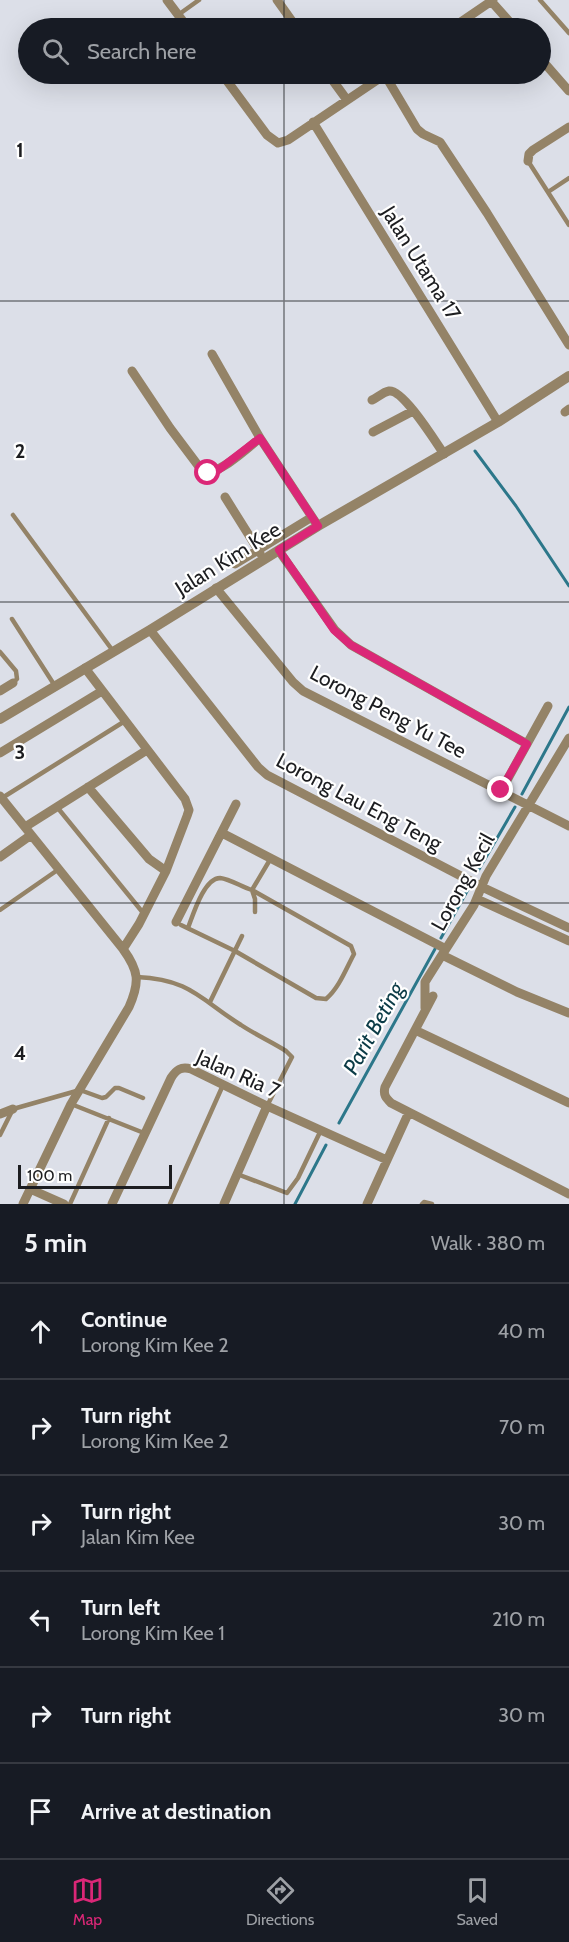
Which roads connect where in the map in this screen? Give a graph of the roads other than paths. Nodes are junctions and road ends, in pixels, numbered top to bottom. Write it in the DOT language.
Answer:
graph roads {
  1 [pos="167,0"];
  2 [pos="199,0"];
  3 [pos="277,0"];
  4 [pos="540,0"];
  5 [pos="492,1"];
  6 [pos="178,15"];
  7 [pos="180,18"];
  8 [pos="290,18"];
  9 [pos="467,18"];
  10 [pos="506,18"];
  11 [pos="569,33"];
  12 [pos="551,71"];
  13 [pos="229,84"];
  14 [pos="335,84"];
  15 [pos="371,84"];
  16 [pos="392,84"];
  17 [pos="569,91"];
  18 [pos="347,100"];
  19 [pos="313,122"];
  20 [pos="569,127"];
  21 [pos="528,161"];
  22 [pos="569,178"];
  23 [pos="548,192"];
  24 [pos="569,225"];
  25 [pos="569,345"];
  26 [pos="212,354"];
  27 [pos="132,372"];
  28 [pos="569,376"];
  29 [pos="372,400"];
  30 [pos="413,411"];
  31 [pos="498,422"];
  32 [pos="374,432"];
  33 [pos="260,438"];
  34 [pos="444,454"];
  35 [pos="225,496"];
  36 [pos="13,515"];
  37 [pos="315,522"];
  38 [pos="279,550"];
  39 [pos="261,554"];
  40 [pos="235,564"];
  41 [pos="216,588"];
  42 [pos="12,619"];
  43 [pos="150,630"];
  44 [pos="0,652"];
  45 [pos="113,652"];
  46 [pos="86,668"];
  47 [pos="13,683"];
  48 [pos="55,686"];
  49 [pos="0,691"];
  50 [pos="102,691"];
  51 [pos="548,706"];
  52 [pos="0,719"];
  53 [pos="125,721"];
  54 [pos="569,738"];
  55 [pos="527,744"];
  56 [pos="147,750"];
  57 [pos="0,753"];
  58 [pos="88,787"];
  59 [pos="501,790"];
  60 [pos="1,797"];
  61 [pos="520,800"];
  62 [pos="236,804"];
  63 [pos="57,807"];
  64 [pos="569,826"];
  65 [pos="28,831"];
  66 [pos="222,833"];
  67 [pos="0,857"];
  68 [pos="271,858"];
  69 [pos="58,869"];
  70 [pos="166,871"];
  71 [pos="475,883"];
  72 [pos="252,890"];
  73 [pos="477,899"];
  74 [pos="0,910"];
  75 [pos="255,912"];
  76 [pos="144,914"];
  77 [pos="179,924"];
  78 [pos="188,928"];
  79 [pos="569,928"];
  80 [pos="242,936"];
  81 [pos="569,941"];
  82 [pos="440,947"];
  83 [pos="123,949"];
  84 [pos="235,951"];
  85 [pos="137,977"];
  86 [pos="433,996"];
  87 [pos="210,1002"];
  88 [pos="426,1010"];
  89 [pos="569,1013"];
  90 [pos="415,1030"];
  91 [pos="223,1085"];
  92 [pos="80,1090"];
  93 [pos="143,1098"];
  94 [pos="569,1103"];
  95 [pos="71,1104"];
  96 [pos="267,1106"];
  97 [pos="13,1109"];
  98 [pos="409,1112"];
  99 [pos="0,1114"];
  100 [pos="109,1118"];
  101 [pos="145,1133"];
  102 [pos="327,1133"];
  103 [pos="0,1135"];
  104 [pos="387,1160"];
  105 [pos="237,1174"];
  106 [pos="30,1189"];
  107 [pos="569,1194"];
  108 [pos="23,1204"];
  109 [pos="64,1204"];
  110 [pos="70,1204"];
  111 [pos="112,1204"];
  112 [pos="170,1204"];
  113 [pos="224,1204"];
  114 [pos="367,1204"];
  115 [pos="422,1204"];
  116 [pos="432,1204"];
  1 -- 6 [label="street"];
  2 -- 6 [label="lane"];
  3 -- 8 [label="street"];
  4 -- 11 [label="lane"];
  5 -- 9 [label="street"];
  5 -- 10 [label="street"];
  6 -- 7 [label="street"];
  12 -- 17 [label="street"];
  13 -- 19 [label="street"];
  14 -- 18 [label="street"];
  15 -- 18 [label="street"];
  16 -- 25 [label="street"];
  18 -- 19 [label="street"];
  19 -- 31 [label="street, Jalan Utama 17"];
  20 -- 21 [label="street"];
  21 -- 23 [label="lane"];
  22 -- 23 [label="lane"];
  23 -- 24 [label="lane"];
  26 -- 33 [label="street"];
  27 -- 33 [label="street"];
  28 -- 31 [label="street, Jalan Kim Kee"];
  29 -- 30 [label="street"];
  30 -- 32 [label="street"];
  30 -- 34 [label="street"];
  31 -- 34 [label="street, Jalan Kim Kee"];
  33 -- 37 [label="street"];
  34 -- 37 [label="street, Jalan Kim Kee"];
  35 -- 39 [label="street"];
  36 -- 45 [label="lane"];
  37 -- 38 [label="street, Jalan Kim Kee"];
  37 -- 39 [label="street"];
  38 -- 39 [label="street, Jalan Kim Kee"];
  38 -- 55 [label="street"];
  39 -- 40 [label="street"];
  39 -- 41 [label="street, Jalan Kim Kee"];
  41 -- 43 [label="street, Jalan Kim Kee"];
  41 -- 59 [label="street, Lorong Peng Yu Tee"];
  42 -- 48 [label="lane"];
  43 -- 45 [label="street, Jalan Kim Kee"];
  43 -- 71 [label="street, Lorong Lau Eng Teng"];
  44 -- 47 [label="lane"];
  45 -- 46 [label="street, Jalan Kim Kee"];
  46 -- 48 [label="street, Jalan Kim Kee"];
  46 -- 50 [label="street"];
  47 -- 49 [label="street"];
  48 -- 52 [label="street, Jalan Kim Kee"];
  50 -- 53 [label="street"];
  50 -- 57 [label="street"];
  51 -- 55 [label="street"];
  53 -- 56 [label="street"];
  53 -- 60 [label="lane"];
  54 -- 61 [label="street, Lorong Kecil"];
  55 -- 59 [label="street"];
  56 -- 58 [label="street"];
  56 -- 70 [label="street"];
  58 -- 63 [label="street"];
  58 -- 70 [label="street"];
  59 -- 61 [label="street, Lorong Peng Yu Tee"];
  60 -- 65 [label="street"];
  61 -- 64 [label="street, Lorong Peng Yu Tee"];
  61 -- 71 [label="street, Lorong Kecil"];
  62 -- 66 [label="street"];
  63 -- 65 [label="street"];
  63 -- 76 [label="lane"];
  65 -- 67 [label="street"];
  65 -- 69 [label="street"];
  66 -- 68 [label="street"];
  66 -- 77 [label="street"];
  68 -- 72 [label="lane"];
  68 -- 82 [label="street"];
  69 -- 74 [label="lane"];
  69 -- 83 [label="street"];
  70 -- 76 [label="street"];
  71 -- 73 [label="street, Lorong Kecil"];
  71 -- 79 [label="street, Lorong Lau Eng Teng"];
  72 -- 75 [label="lane"];
  72 -- 78 [label="lane"];
  72 -- 84 [label="lane"];
  73 -- 81 [label="street"];
  73 -- 82 [label="street, Lorong Kecil"];
  76 -- 83 [label="street"];
  77 -- 78 [label="lane"];
  78 -- 84 [label="lane"];
  80 -- 84 [label="lane"];
  82 -- 88 [label="street"];
  82 -- 89 [label="street, Lorong Kecil"];
  83 -- 85 [label="street"];
  84 -- 87 [label="lane"];
  85 -- 87 [label="lane"];
  85 -- 92 [label="street"];
  86 -- 88 [label="street"];
  87 -- 96 [label="lane"];
  88 -- 90 [label="street"];
  90 -- 94 [label="street"];
  90 -- 98 [label="street"];
  91 -- 96 [label="street, Jalan Ria 7"];
  91 -- 101 [label="street, Jalan Ria 7"];
  91 -- 112 [label="lane"];
  92 -- 93 [label="lane"];
  92 -- 95 [label="street"];
  92 -- 97 [label="lane"];
  95 -- 100 [label="lane"];
  95 -- 106 [label="street"];
  96 -- 102 [label="street, Jalan Ria 7"];
  96 -- 105 [label="street"];
  97 -- 99 [label="street"];
  97 -- 103 [label="lane"];
  98 -- 104 [label="street"];
  98 -- 107 [label="street"];
  100 -- 101 [label="lane"];
  100 -- 110 [label="lane"];
  101 -- 111 [label="street, Jalan Ria 7"];
  102 -- 104 [label="street, Jalan Ria 7"];
  102 -- 105 [label="lane"];
  104 -- 114 [label="street"];
  105 -- 113 [label="street"];
  106 -- 108 [label="street"];
  106 -- 109 [label="street"];
  115 -- 116 [label="lane"];
}
